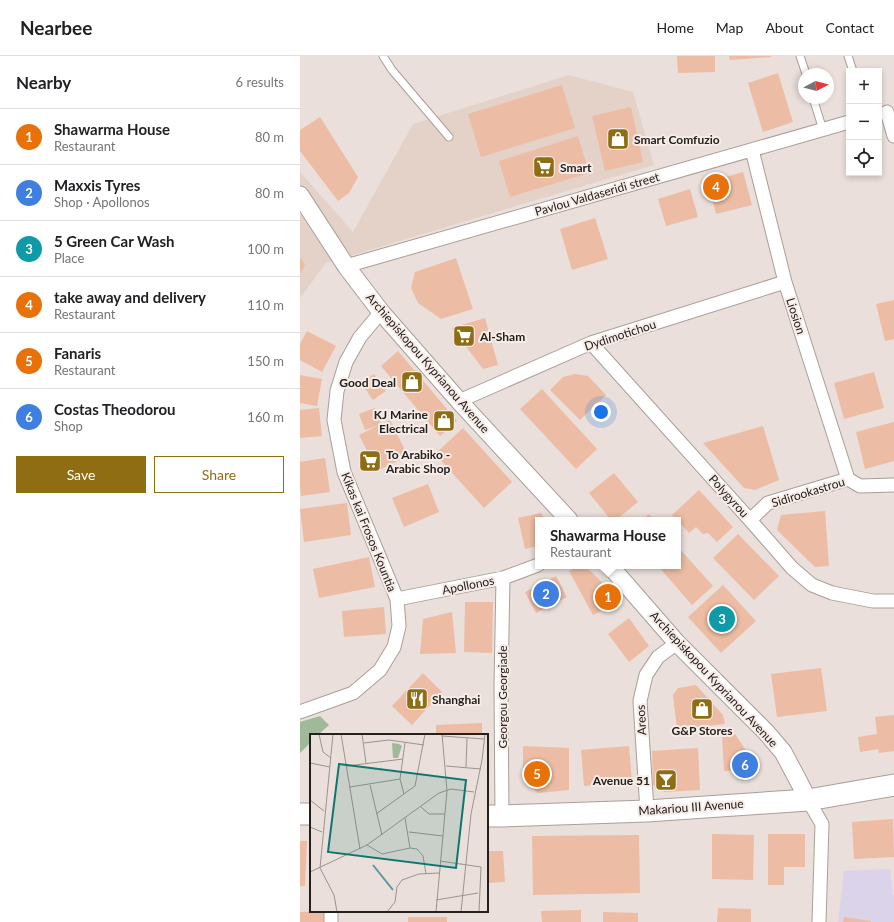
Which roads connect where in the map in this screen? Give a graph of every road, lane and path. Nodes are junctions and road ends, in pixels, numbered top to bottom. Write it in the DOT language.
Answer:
graph roads {
  1 [pos="383,56"];
  2 [pos="800,56"];
  3 [pos="848,56"];
  4 [pos="804,68"];
  5 [pos="851,68"];
  6 [pos="815,104"];
  7 [pos="887,112"];
  8 [pos="846,123"];
  9 [pos="823,130"];
  10 [pos="894,136"];
  11 [pos="449,137"];
  12 [pos="752,150"];
  13 [pos="300,195"];
  14 [pos="346,266"];
  15 [pos="785,282"];
  16 [pos="381,312"];
  17 [pos="591,343"];
  18 [pos="459,401"];
  19 [pos="848,479"];
  20 [pos="894,485"];
  21 [pos="566,517"];
  22 [pos="750,520"];
  23 [pos="535,566"];
  24 [pos="613,569"];
  25 [pos="503,578"];
  26 [pos="397,600"];
  27 [pos="894,601"];
  28 [pos="678,644"];
  29 [pos="300,712"];
  30 [pos="894,785"];
  31 [pos="808,800"];
  32 [pos="647,811"];
  33 [pos="495,816"];
  34 [pos="820,922"];
  1 -- 11 [label="lane"];
  2 -- 4 [label="lane"];
  3 -- 5 [label="lane"];
  6 -- 9 [label="lane"];
  7 -- 10 [label="street"];
  8 -- 9 [label="street, Pavlou Valdaseridi street"];
  9 -- 12 [label="street, Pavlou Valdaseridi street"];
  12 -- 14 [label="street, Pavlou Valdaseridi street"];
  12 -- 15 [label="street, Liosion"];
  13 -- 14 [label="street, Archiepiskopou Kyprianou Avenue"];
  14 -- 16 [label="street, Archiepiskopou Kyprianou Avenue"];
  15 -- 17 [label="street, Dydimotichou"];
  15 -- 19 [label="street, Liosion"];
  16 -- 18 [label="street, Archiepiskopou Kyprianou Avenue"];
  16 -- 26 [label="street, Kikas kai Frosos Kountia"];
  17 -- 18 [label="street, Dydimotichou"];
  17 -- 22 [label="street, Polygyrou"];
  18 -- 21 [label="street, Archiepiskopou Kyprianou Avenue"];
  19 -- 20 [label="street, Sidirookastrou"];
  19 -- 22 [label="street, Sidirookastrou"];
  22 -- 27 [label="street, Polygyrou"];
  23 -- 25 [label="street, Apollonos"];
  24 -- 28 [label="street, Archiepiskopou Kyprianou Avenue"];
  25 -- 26 [label="street, Apollonos"];
  25 -- 33 [label="street, Georgou Georgiade"];
  26 -- 29 [label="street, Kikas kai Frosos Kountia"];
  28 -- 31 [label="street, Archiepiskopou Kyprianou Avenue"];
  28 -- 32 [label="street, Areos"];
  30 -- 31 [label="main road, Makariou III Avenue"];
  31 -- 32 [label="main road, Makariou III Avenue"];
  31 -- 34 [label="street"];
  32 -- 33 [label="main road, Makariou III Avenue"];
}
